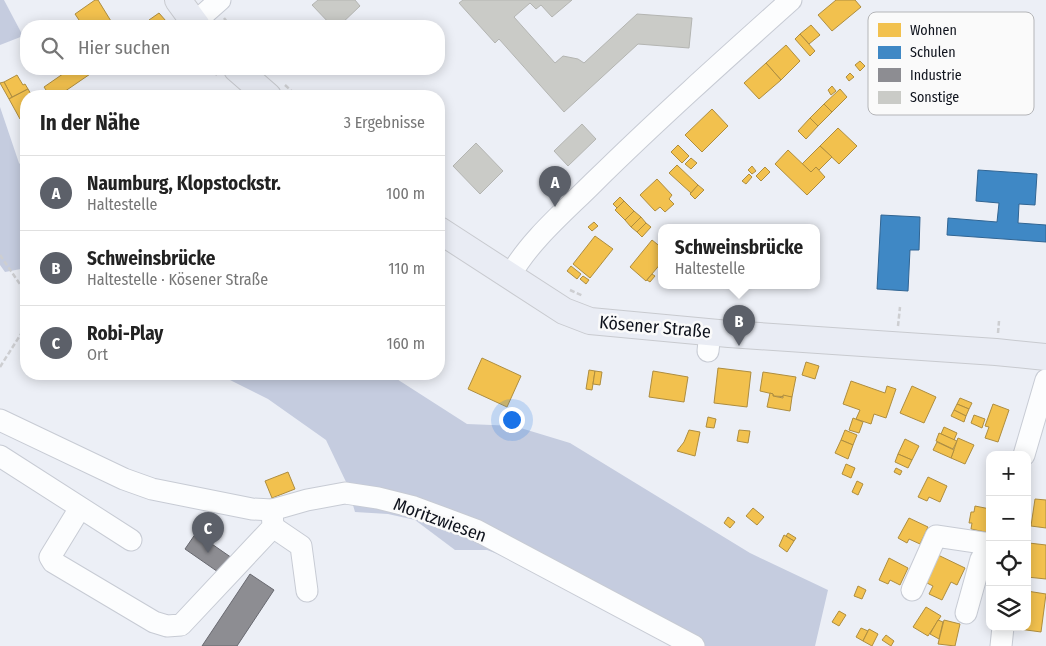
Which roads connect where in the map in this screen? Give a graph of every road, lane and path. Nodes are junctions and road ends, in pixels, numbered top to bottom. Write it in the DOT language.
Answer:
graph roads {
  1 [pos="178,0"];
  2 [pos="220,0"];
  3 [pos="791,0"];
  4 [pos="192,20"];
  5 [pos="200,20"];
  6 [pos="245,75"];
  7 [pos="261,90"];
  8 [pos="445,234"];
  9 [pos="0,255"];
  10 [pos="510,276"];
  11 [pos="20,284"];
  12 [pos="564,286"];
  13 [pos="589,298"];
  14 [pos="900,306"];
  15 [pos="999,321"];
  16 [pos="898,325"];
  17 [pos="20,335"];
  18 [pos="998,337"];
  19 [pos="1046,357"];
  20 [pos="0,367"];
  21 [pos="1046,380"];
  22 [pos="0,420"];
  23 [pos="1025,451"];
  24 [pos="0,456"];
  25 [pos="80,508"];
  26 [pos="272,518"];
  27 [pos="132,540"];
  28 [pos="986,543"];
  29 [pos="986,556"];
  30 [pos="912,590"];
  31 [pos="307,591"];
  32 [pos="966,613"];
  33 [pos="1003,631"];
  34 [pos="694,646"];
  35 [pos="1001,646"];
  1 -- 4 [label="main road"];
  2 -- 5 [label="street"];
  3 -- 10 [label="street"];
  6 -- 7 [label="main road"];
  8 -- 10 [label="main road, Kösener Straße"];
  9 -- 11 [label="path"];
  10 -- 19 [label="main road, Kösener Straße"];
  12 -- 13 [label="path"];
  14 -- 16 [label="path"];
  15 -- 18 [label="path"];
  17 -- 20 [label="path"];
  21 -- 23 [label="street"];
  22 -- 26 [label="street, Moritzwiesen"];
  24 -- 25 [label="street"];
  25 -- 26 [label="street"];
  25 -- 27 [label="street"];
  26 -- 31 [label="street"];
  26 -- 34 [label="street, Moritzwiesen"];
  28 -- 30 [label="street"];
  29 -- 32 [label="street"];
  33 -- 35 [label="street"];
}
